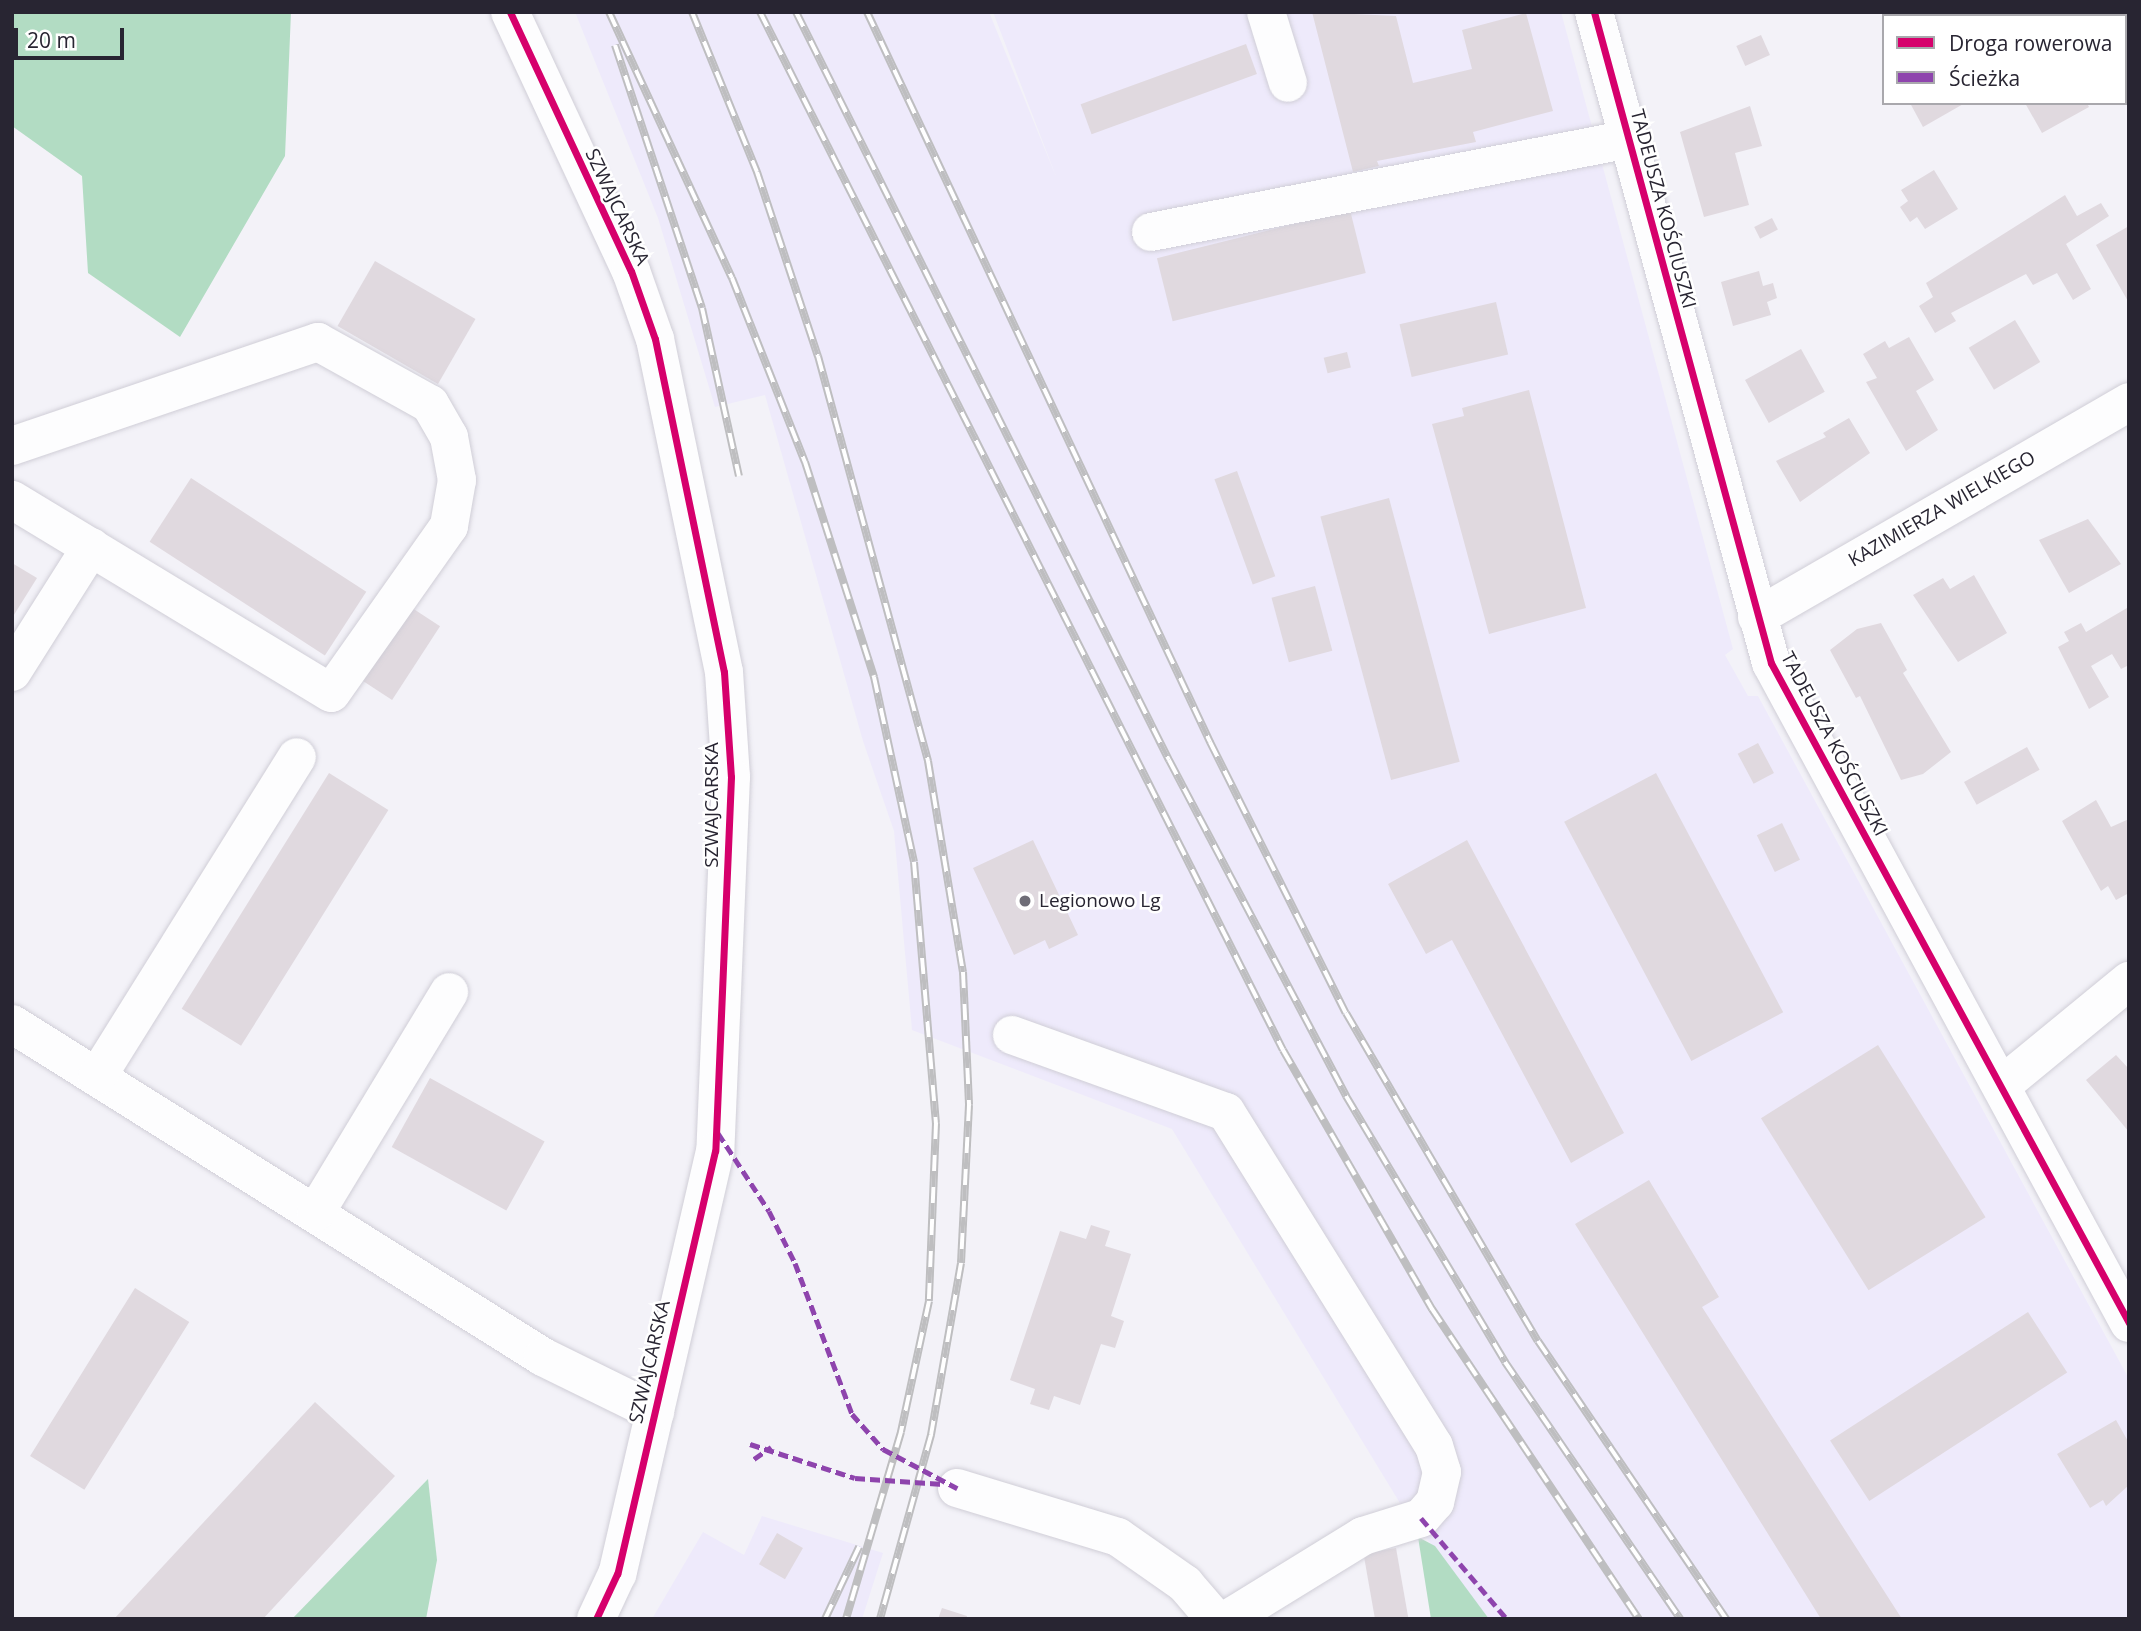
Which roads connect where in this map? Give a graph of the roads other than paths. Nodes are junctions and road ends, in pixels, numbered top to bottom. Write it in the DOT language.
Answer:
graph roads {
  1 [pos="510,12"];
  2 [pos="1266,12"];
  3 [pos="1594,12"];
  4 [pos="1288,83"];
  5 [pos="1628,139"];
  6 [pos="1151,232"];
  7 [pos="2129,402"];
  8 [pos="12,446"];
  9 [pos="12,499"];
  10 [pos="91,547"];
  11 [pos="1756,617"];
  12 [pos="12,672"];
  13 [pos="297,757"];
  14 [pos="2129,981"];
  15 [pos="449,992"];
  16 [pos="12,1024"];
  17 [pos="1012,1035"];
  18 [pos="97,1077"];
  19 [pos="2001,1086"];
  20 [pos="316,1212"];
  21 [pos="2129,1323"];
  22 [pos="655,1412"];
  23 [pos="957,1488"];
  24 [pos="596,1619"];
  25 [pos="1214,1619"];
  26 [pos="1228,1619"];
  1 -- 22 [label="street, SZWAJCARSKA"];
  2 -- 4 [label="street"];
  3 -- 5 [label="street, TADEUSZA KOŚCIUSZKI"];
  5 -- 6 [label="street"];
  5 -- 11 [label="street, TADEUSZA KOŚCIUSZKI"];
  7 -- 11 [label="street, KAZIMIERZA WIELKIEGO"];
  8 -- 10 [label="street"];
  9 -- 10 [label="street"];
  10 -- 12 [label="street"];
  11 -- 19 [label="street, TADEUSZA KOŚCIUSZKI"];
  13 -- 18 [label="street"];
  14 -- 19 [label="street"];
  15 -- 20 [label="street"];
  16 -- 18 [label="street"];
  17 -- 26 [label="street"];
  18 -- 20 [label="street"];
  19 -- 21 [label="street, TADEUSZA KOŚCIUSZKI"];
  20 -- 22 [label="street"];
  22 -- 24 [label="street, SZWAJCARSKA"];
  23 -- 25 [label="street"];
}
